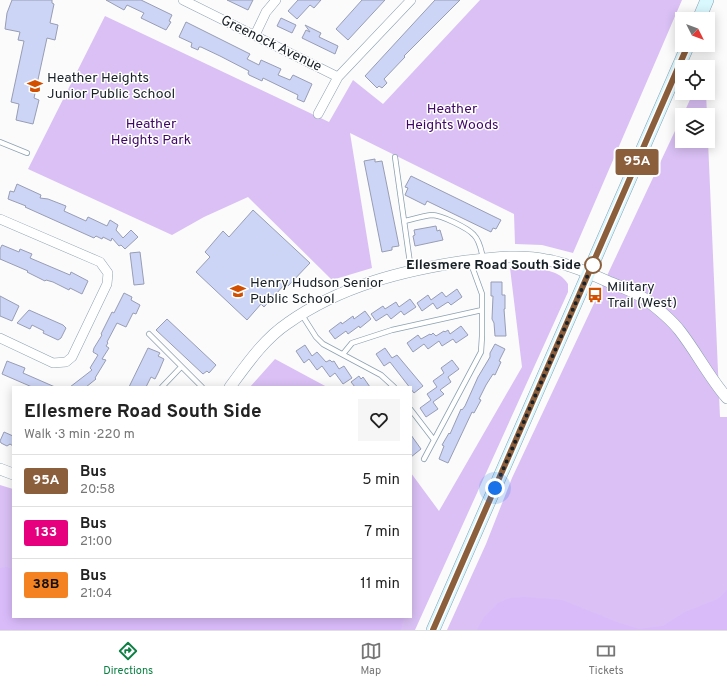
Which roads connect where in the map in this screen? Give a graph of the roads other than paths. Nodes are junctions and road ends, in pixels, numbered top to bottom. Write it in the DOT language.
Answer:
graph roads {
  1 [pos="182,0"];
  2 [pos="276,0"];
  3 [pos="411,0"];
  4 [pos="707,0"];
  5 [pos="702,12"];
  6 [pos="255,35"];
  7 [pos="685,52"];
  8 [pos="338,77"];
  9 [pos="318,114"];
  10 [pos="0,142"];
  11 [pos="27,153"];
  12 [pos="395,157"];
  13 [pos="0,219"];
  14 [pos="405,221"];
  15 [pos="483,259"];
  16 [pos="470,261"];
  17 [pos="411,271"];
  18 [pos="590,273"];
  19 [pos="482,310"];
  20 [pos="301,314"];
  21 [pos="149,334"];
  22 [pos="0,338"];
  23 [pos="343,354"];
  24 [pos="181,367"];
  25 [pos="163,386"];
  26 [pos="201,386"];
  27 [pos="231,386"];
  28 [pos="393,386"];
  29 [pos="727,398"];
  30 [pos="412,411"];
  31 [pos="434,440"];
  32 [pos="424,459"];
  33 [pos="0,469"];
  34 [pos="12,474"];
  35 [pos="433,630"];
  1 -- 6 [label="street, Greenock Avenue"];
  2 -- 6 [label="street"];
  3 -- 8 [label="street"];
  4 -- 5 [label="main road"];
  6 -- 8 [label="street, Greenock Avenue"];
  7 -- 18 [label="main road"];
  8 -- 9 [label="street"];
  10 -- 11 [label="lane"];
  12 -- 14 [label="lane"];
  13 -- 22 [label="street"];
  14 -- 15 [label="lane"];
  14 -- 17 [label="lane"];
  15 -- 16 [label="street"];
  15 -- 18 [label="street"];
  16 -- 17 [label="street"];
  16 -- 19 [label="lane"];
  17 -- 20 [label="street"];
  18 -- 29 [label="street"];
  18 -- 35 [label="main road"];
  19 -- 23 [label="lane"];
  19 -- 31 [label="lane"];
  20 -- 23 [label="lane"];
  20 -- 27 [label="street"];
  21 -- 24 [label="lane"];
  23 -- 28 [label="lane"];
  24 -- 25 [label="lane"];
  24 -- 26 [label="lane"];
  30 -- 31 [label="lane"];
  31 -- 32 [label="lane"];
  33 -- 34 [label="street"];
}
